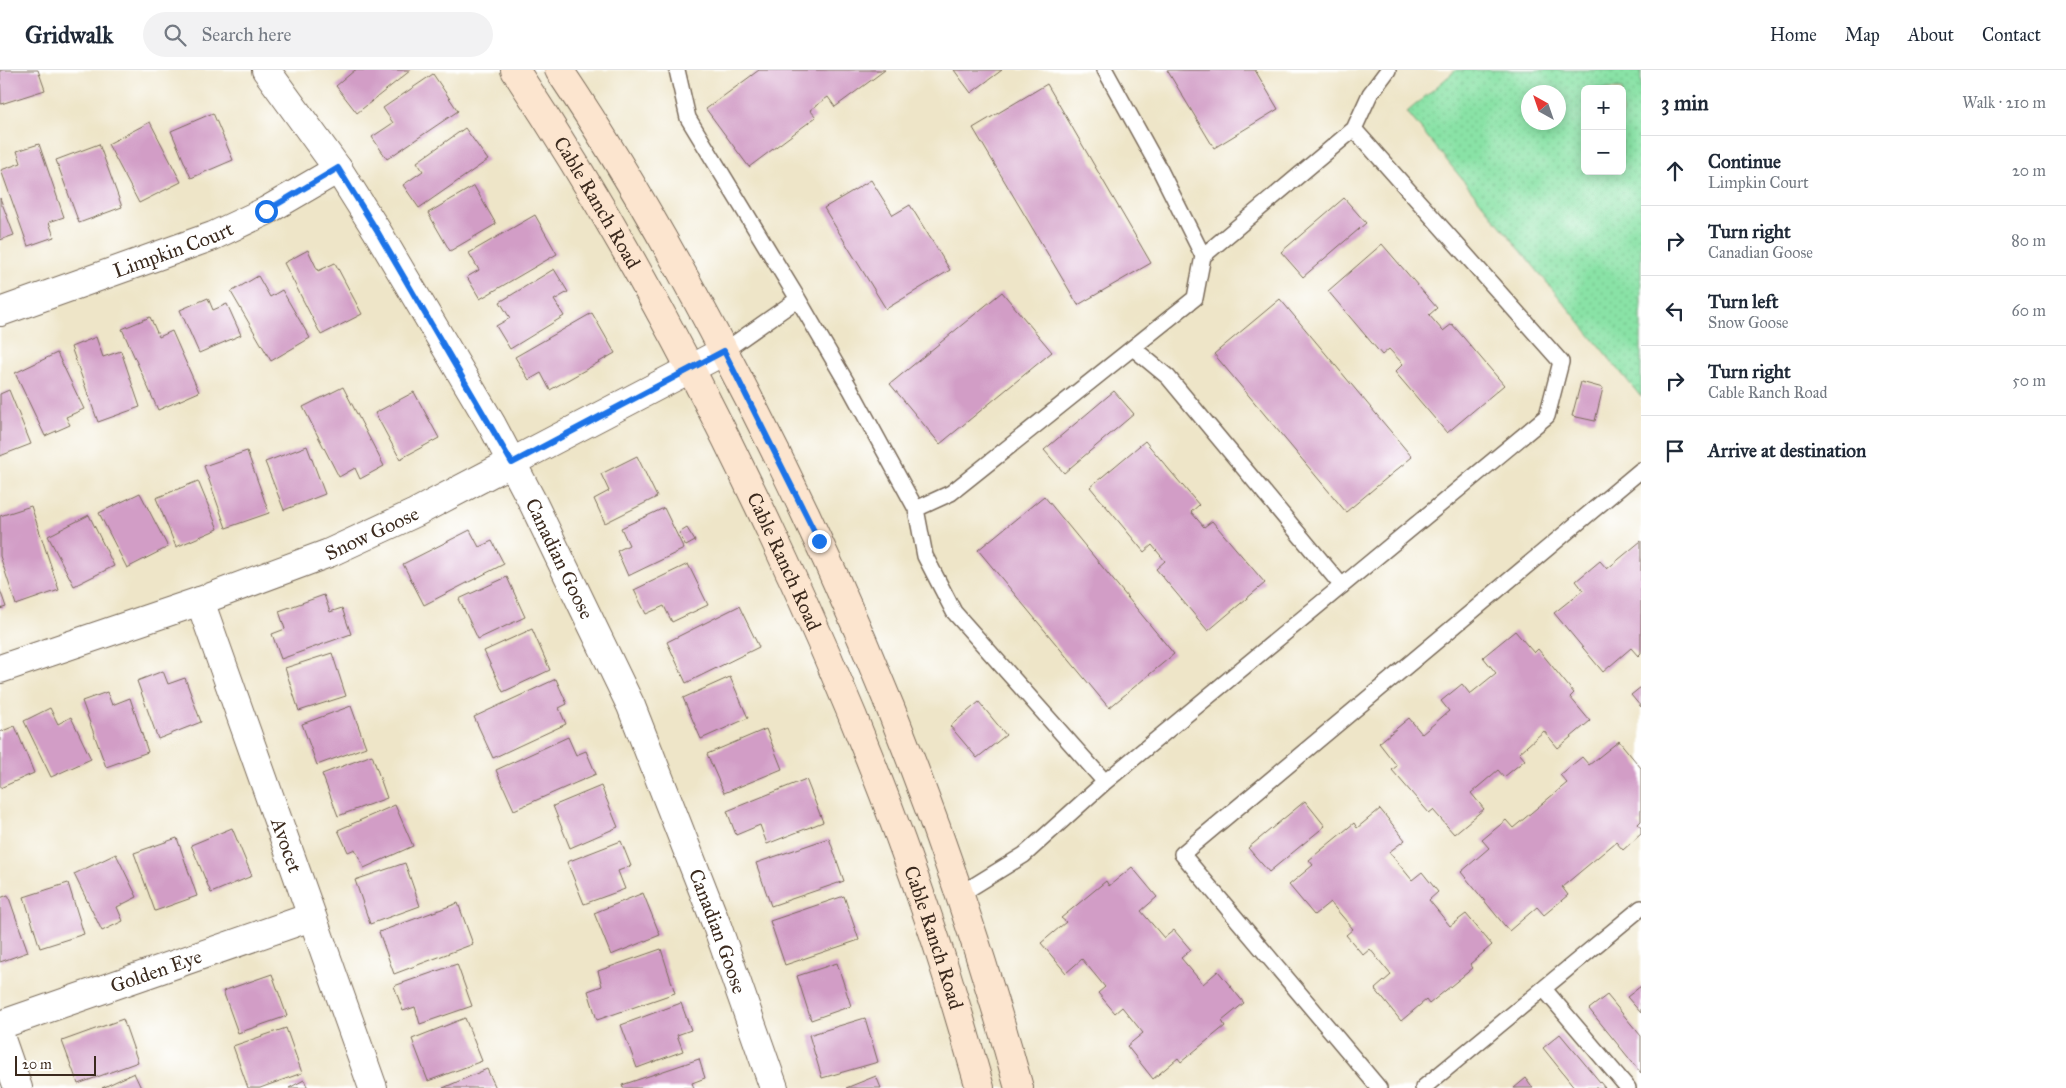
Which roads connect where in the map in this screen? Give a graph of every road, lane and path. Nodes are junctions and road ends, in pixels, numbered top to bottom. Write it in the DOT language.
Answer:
graph roads {
  1 [pos="266,70"];
  2 [pos="515,70"];
  3 [pos="559,70"];
  4 [pos="677,70"];
  5 [pos="1105,70"];
  6 [pos="1388,70"];
  7 [pos="1354,129"];
  8 [pos="338,168"];
  9 [pos="1203,256"];
  10 [pos="798,299"];
  11 [pos="0,312"];
  12 [pos="1133,348"];
  13 [pos="724,351"];
  14 [pos="690,367"];
  15 [pos="512,463"];
  16 [pos="1641,470"];
  17 [pos="916,509"];
  18 [pos="1342,586"];
  19 [pos="200,601"];
  20 [pos="0,669"];
  21 [pos="1105,782"];
  22 [pos="959,895"];
  23 [pos="1641,908"];
  24 [pos="312,917"];
  25 [pos="1544,989"];
  26 [pos="0,1025"];
  27 [pos="0,1036"];
  28 [pos="18,1088"];
  29 [pos="373,1088"];
  30 [pos="774,1088"];
  31 [pos="980,1088"];
  32 [pos="1018,1088"];
  33 [pos="1379,1088"];
  34 [pos="1423,1088"];
  35 [pos="1628,1088"];
  1 -- 8 [label="street, Canadian Goose"];
  2 -- 14 [label="street, Cable Ranch Road"];
  3 -- 13 [label="street, Cable Ranch Road"];
  4 -- 10 [label="lane"];
  5 -- 9 [label="lane"];
  6 -- 7 [label="lane"];
  7 -- 9 [label="lane"];
  7 -- 18 [label="lane"];
  8 -- 11 [label="street, Limpkin Court"];
  8 -- 15 [label="street, Canadian Goose"];
  9 -- 12 [label="lane"];
  10 -- 13 [label="lane"];
  10 -- 17 [label="lane"];
  12 -- 17 [label="lane"];
  12 -- 18 [label="lane"];
  13 -- 14 [label="street, Snow Goose"];
  13 -- 22 [label="street, Cable Ranch Road"];
  14 -- 15 [label="street, Snow Goose"];
  14 -- 31 [label="street, Cable Ranch Road"];
  15 -- 19 [label="street, Snow Goose"];
  15 -- 30 [label="street, Canadian Goose"];
  16 -- 33 [label="lane"];
  17 -- 21 [label="lane"];
  18 -- 21 [label="lane"];
  19 -- 20 [label="street, Snow Goose"];
  19 -- 24 [label="street, Avocet"];
  21 -- 22 [label="lane"];
  22 -- 32 [label="street, Cable Ranch Road"];
  23 -- 25 [label="lane"];
  24 -- 26 [label="street, Golden Eye"];
  24 -- 29 [label="street, Avocet"];
  25 -- 34 [label="lane"];
  25 -- 35 [label="lane"];
  27 -- 28 [label="street"];
}
